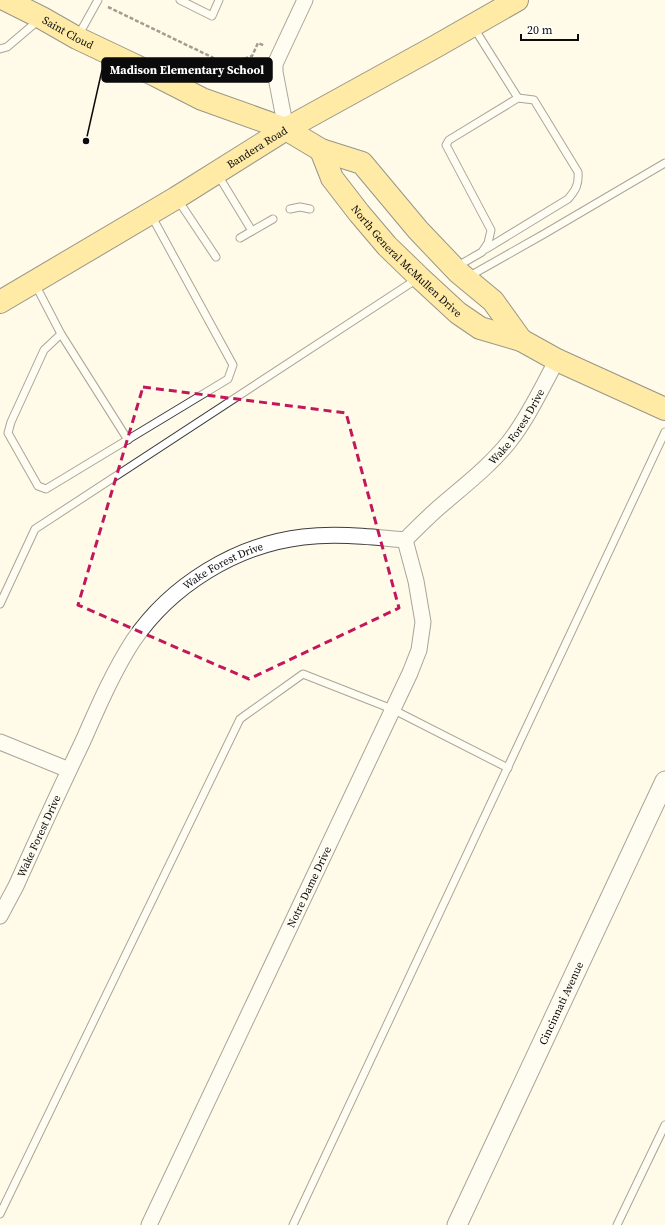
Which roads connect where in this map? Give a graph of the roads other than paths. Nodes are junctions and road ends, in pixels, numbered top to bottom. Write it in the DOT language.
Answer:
graph roads {
  1 [pos="6,0"];
  2 [pos="180,0"];
  3 [pos="219,0"];
  4 [pos="305,0"];
  5 [pos="517,0"];
  6 [pos="97,1"];
  7 [pos="42,18"];
  8 [pos="472,26"];
  9 [pos="77,38"];
  10 [pos="0,49"];
  11 [pos="518,98"];
  12 [pos="286,129"];
  13 [pos="321,150"];
  14 [pos="665,163"];
  15 [pos="217,173"];
  16 [pos="176,198"];
  17 [pos="310,209"];
  18 [pos="290,210"];
  19 [pos="150,213"];
  20 [pos="273,219"];
  21 [pos="252,231"];
  22 [pos="240,238"];
  23 [pos="482,252"];
  24 [pos="216,257"];
  25 [pos="460,273"];
  26 [pos="419,277"];
  27 [pos="34,282"];
  28 [pos="0,302"];
  29 [pos="61,334"];
  30 [pos="521,340"];
  31 [pos="557,360"];
  32 [pos="665,409"];
  33 [pos="665,432"];
  34 [pos="128,440"];
  35 [pos="405,540"];
  36 [pos="0,604"];
  37 [pos="392,709"];
  38 [pos="0,742"];
  39 [pos="508,768"];
  40 [pos="69,770"];
  41 [pos="665,781"];
  42 [pos="0,916"];
  43 [pos="665,1125"];
  44 [pos="0,1214"];
  45 [pos="149,1225"];
  46 [pos="293,1225"];
  47 [pos="457,1225"];
  48 [pos="618,1225"];
  1 -- 7 [label="main road, Saint Cloud"];
  2 -- 3 [label="lane"];
  4 -- 12 [label="street"];
  5 -- 8 [label="main road, Bandera Road"];
  6 -- 9 [label="lane"];
  7 -- 9 [label="main road, Saint Cloud"];
  7 -- 10 [label="lane"];
  8 -- 11 [label="lane"];
  8 -- 12 [label="main road, Bandera Road"];
  9 -- 12 [label="main road, Saint Cloud"];
  11 -- 23 [label="lane"];
  11 -- 23 [label="lane"];
  12 -- 13 [label="main road, North General McMullen Drive"];
  12 -- 15 [label="main road, Bandera Road"];
  13 -- 25 [label="main road, North General McMullen Drive"];
  13 -- 26 [label="main road, North General McMullen Drive"];
  14 -- 25 [label="lane"];
  15 -- 16 [label="main road, Bandera Road"];
  15 -- 21 [label="lane"];
  16 -- 19 [label="main road, Bandera Road"];
  16 -- 24 [label="lane"];
  17 -- 18 [label="lane"];
  19 -- 27 [label="main road, Bandera Road"];
  19 -- 34 [label="lane"];
  20 -- 21 [label="lane"];
  21 -- 22 [label="lane"];
  23 -- 25 [label="lane"];
  25 -- 30 [label="main road, North General McMullen Drive"];
  26 -- 30 [label="main road, North General McMullen Drive"];
  26 -- 36 [label="lane"];
  27 -- 28 [label="main road, Bandera Road"];
  27 -- 29 [label="lane"];
  29 -- 34 [label="lane"];
  29 -- 34 [label="lane"];
  30 -- 31 [label="main road, North General McMullen Drive"];
  31 -- 32 [label="main road, North General McMullen Drive"];
  31 -- 35 [label="street, Wake Forest Drive"];
  33 -- 39 [label="lane"];
  35 -- 37 [label="street, Notre Dame Drive"];
  35 -- 40 [label="street, Wake Forest Drive"];
  37 -- 39 [label="lane"];
  37 -- 44 [label="lane"];
  37 -- 45 [label="street, Notre Dame Drive"];
  38 -- 40 [label="street"];
  39 -- 46 [label="lane"];
  40 -- 42 [label="street, Wake Forest Drive"];
  41 -- 47 [label="street, Cincinnati Avenue"];
  43 -- 48 [label="lane"];
}
